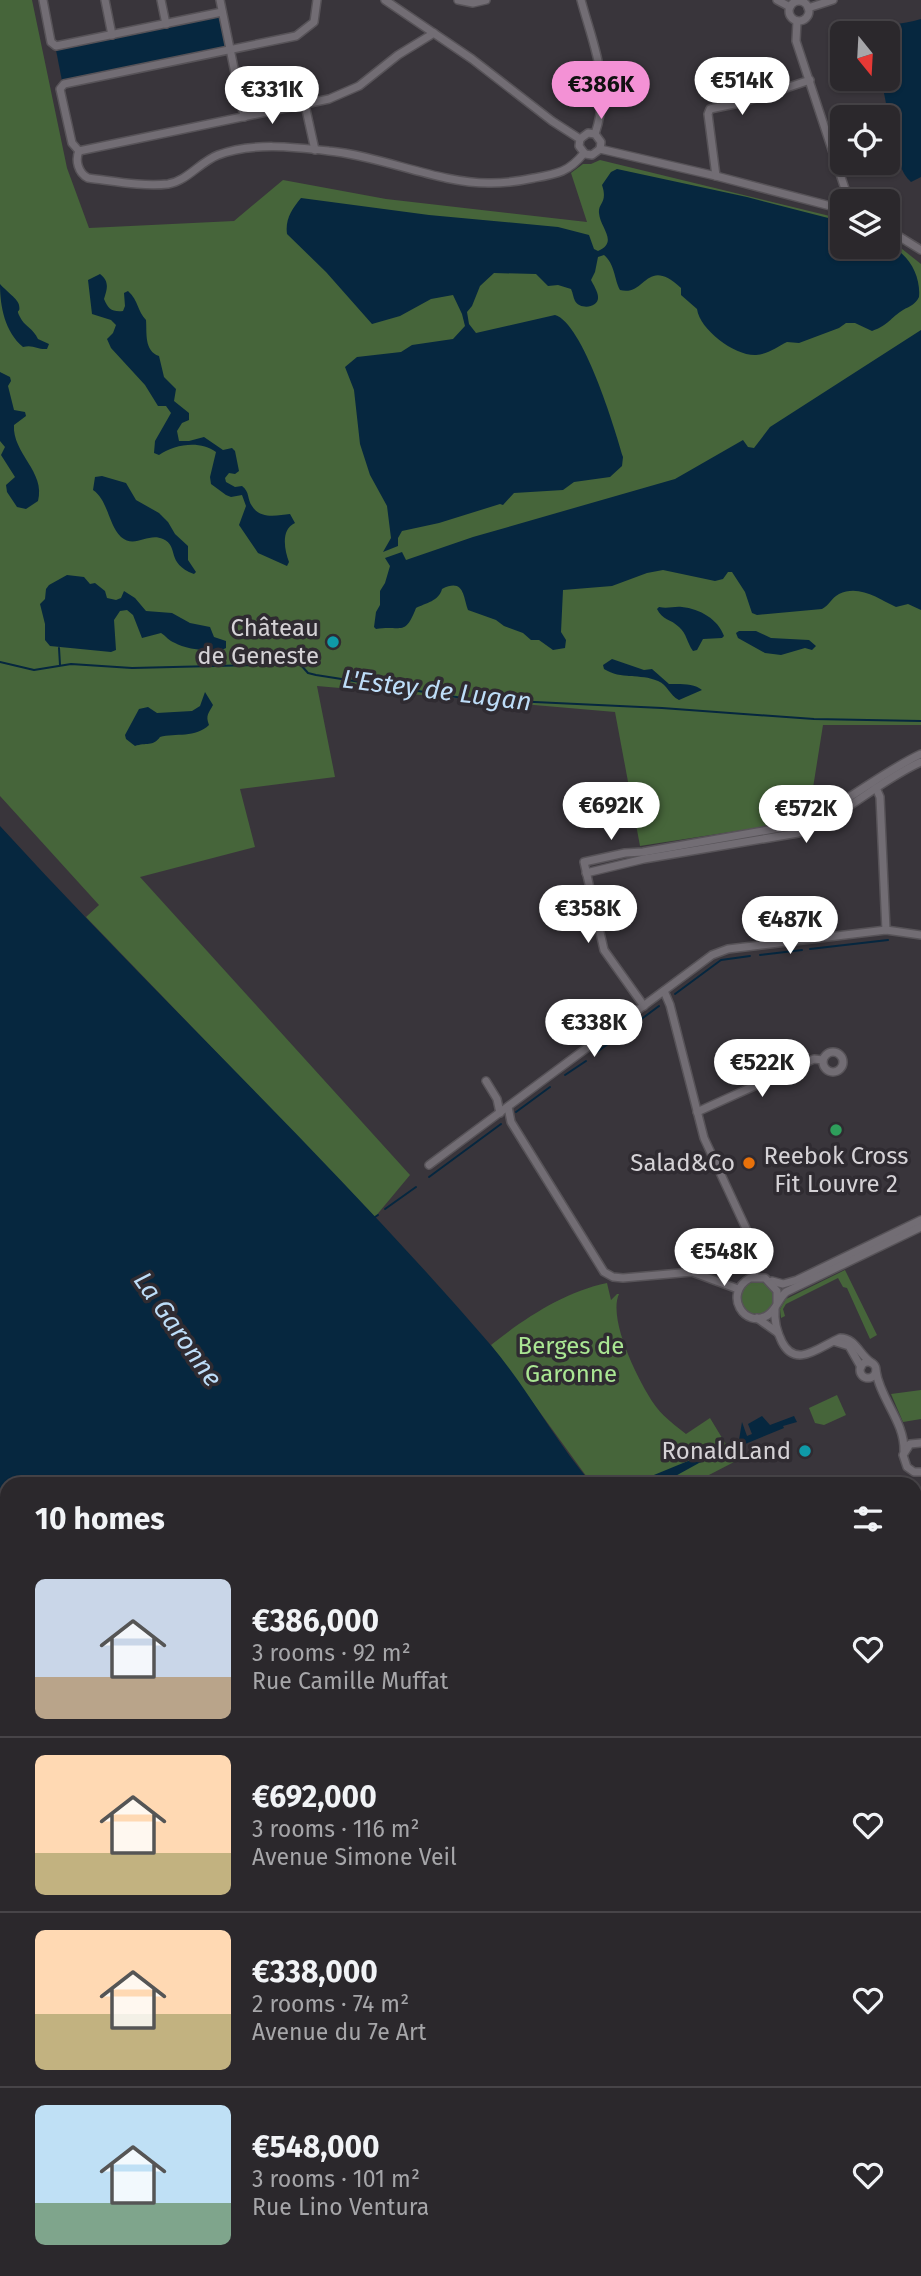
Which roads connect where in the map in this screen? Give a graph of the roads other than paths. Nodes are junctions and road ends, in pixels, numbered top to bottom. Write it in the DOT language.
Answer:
graph roads {
  1 [pos="43,0"];
  2 [pos="105,0"];
  3 [pos="161,0"];
  4 [pos="220,0"];
  5 [pos="317,0"];
  6 [pos="386,0"];
  7 [pos="458,0"];
  8 [pos="486,0"];
  9 [pos="581,0"];
  10 [pos="777,0"];
  11 [pos="833,0"];
  12 [pos="790,6"];
  13 [pos="808,8"];
  14 [pos="222,12"];
  15 [pos="797,21"];
  16 [pos="166,24"];
  17 [pos="434,33"];
  18 [pos="112,35"];
  19 [pos="230,49"];
  20 [pos="810,80"];
  21 [pos="304,105"];
  22 [pos="244,117"];
  23 [pos="595,134"];
  24 [pos="580,139"];
  25 [pos="77,149"];
  26 [pos="600,149"];
  27 [pos="315,150"];
  28 [pos="584,153"];
  29 [pos="716,176"];
  30 [pos="845,189"];
  31 [pos="830,206"];
  32 [pos="900,237"];
  33 [pos="920,250"];
  34 [pos="921,754"];
  35 [pos="921,762"];
  36 [pos="876,788"];
  37 [pos="857,795"];
  38 [pos="643,856"];
  39 [pos="586,873"];
  40 [pos="886,930"];
  41 [pos="921,935"];
  42 [pos="664,991"];
  43 [pos="644,1006"];
  44 [pos="823,1060"];
  45 [pos="486,1081"];
  46 [pos="508,1107"];
  47 [pos="697,1112"];
  48 [pos="500,1113"];
  49 [pos="429,1165"];
  50 [pos="921,1220"];
  51 [pos="921,1227"];
  52 [pos="755,1277"];
  53 [pos="769,1281"];
  54 [pos="738,1289"];
  55 [pos="776,1305"];
  56 [pos="756,1318"];
  57 [pos="778,1333"];
  58 [pos="828,1343"];
  59 [pos="872,1363"];
  60 [pos="861,1367"];
  61 [pos="876,1371"];
  62 [pos="868,1378"];
  63 [pos="888,1404"];
  64 [pos="904,1435"];
  65 [pos="920,1442"];
  66 [pos="904,1451"];
  67 [pos="921,1472"];
  1 -- 18 [label="street"];
  2 -- 18 [label="street"];
  3 -- 16 [label="street"];
  4 -- 14 [label="street"];
  5 -- 19 [label="street"];
  6 -- 17 [label="street"];
  7 -- 8 [label="street"];
  9 -- 23 [label="street"];
  10 -- 12 [label="street"];
  11 -- 13 [label="street"];
  12 -- 13 [label="street"];
  12 -- 15 [label="street"];
  13 -- 15 [label="street"];
  14 -- 16 [label="street"];
  14 -- 19 [label="street"];
  15 -- 20 [label="street"];
  16 -- 18 [label="street"];
  17 -- 21 [label="street"];
  17 -- 24 [label="street"];
  19 -- 22 [label="street"];
  19 -- 25 [label="street"];
  20 -- 29 [label="street"];
  20 -- 30 [label="street"];
  21 -- 22 [label="street"];
  21 -- 27 [label="street"];
  22 -- 25 [label="street"];
  23 -- 24 [label="street"];
  23 -- 26 [label="street"];
  24 -- 28 [label="street"];
  25 -- 27 [label="street"];
  26 -- 28 [label="street"];
  26 -- 29 [label="street"];
  27 -- 28 [label="street"];
  29 -- 31 [label="street"];
  32 -- 33 [label="street"];
  34 -- 37 [label="street"];
  35 -- 36 [label="street"];
  36 -- 37 [label="street"];
  36 -- 40 [label="street"];
  37 -- 38 [label="street"];
  38 -- 39 [label="street"];
  38 -- 39 [label="street"];
  39 -- 43 [label="street"];
  40 -- 41 [label="street"];
  40 -- 42 [label="street"];
  42 -- 43 [label="street"];
  42 -- 47 [label="street"];
  43 -- 46 [label="street"];
  44 -- 47 [label="street"];
  45 -- 48 [label="street"];
  46 -- 48 [label="street"];
  46 -- 54 [label="street"];
  47 -- 52 [label="street"];
  48 -- 49 [label="street"];
  50 -- 53 [label="street"];
  51 -- 55 [label="street"];
  52 -- 53 [label="street"];
  52 -- 54 [label="street"];
  53 -- 55 [label="street"];
  54 -- 56 [label="street"];
  55 -- 56 [label="street"];
  55 -- 57 [label="street"];
  56 -- 57 [label="street"];
  57 -- 58 [label="street"];
  58 -- 59 [label="street"];
  58 -- 60 [label="street"];
  59 -- 60 [label="street"];
  59 -- 61 [label="street"];
  60 -- 62 [label="street"];
  61 -- 62 [label="street"];
  61 -- 63 [label="street"];
  62 -- 63 [label="street"];
  63 -- 64 [label="street"];
  64 -- 65 [label="street"];
  64 -- 66 [label="street"];
  65 -- 66 [label="street"];
  66 -- 67 [label="street"];
}
